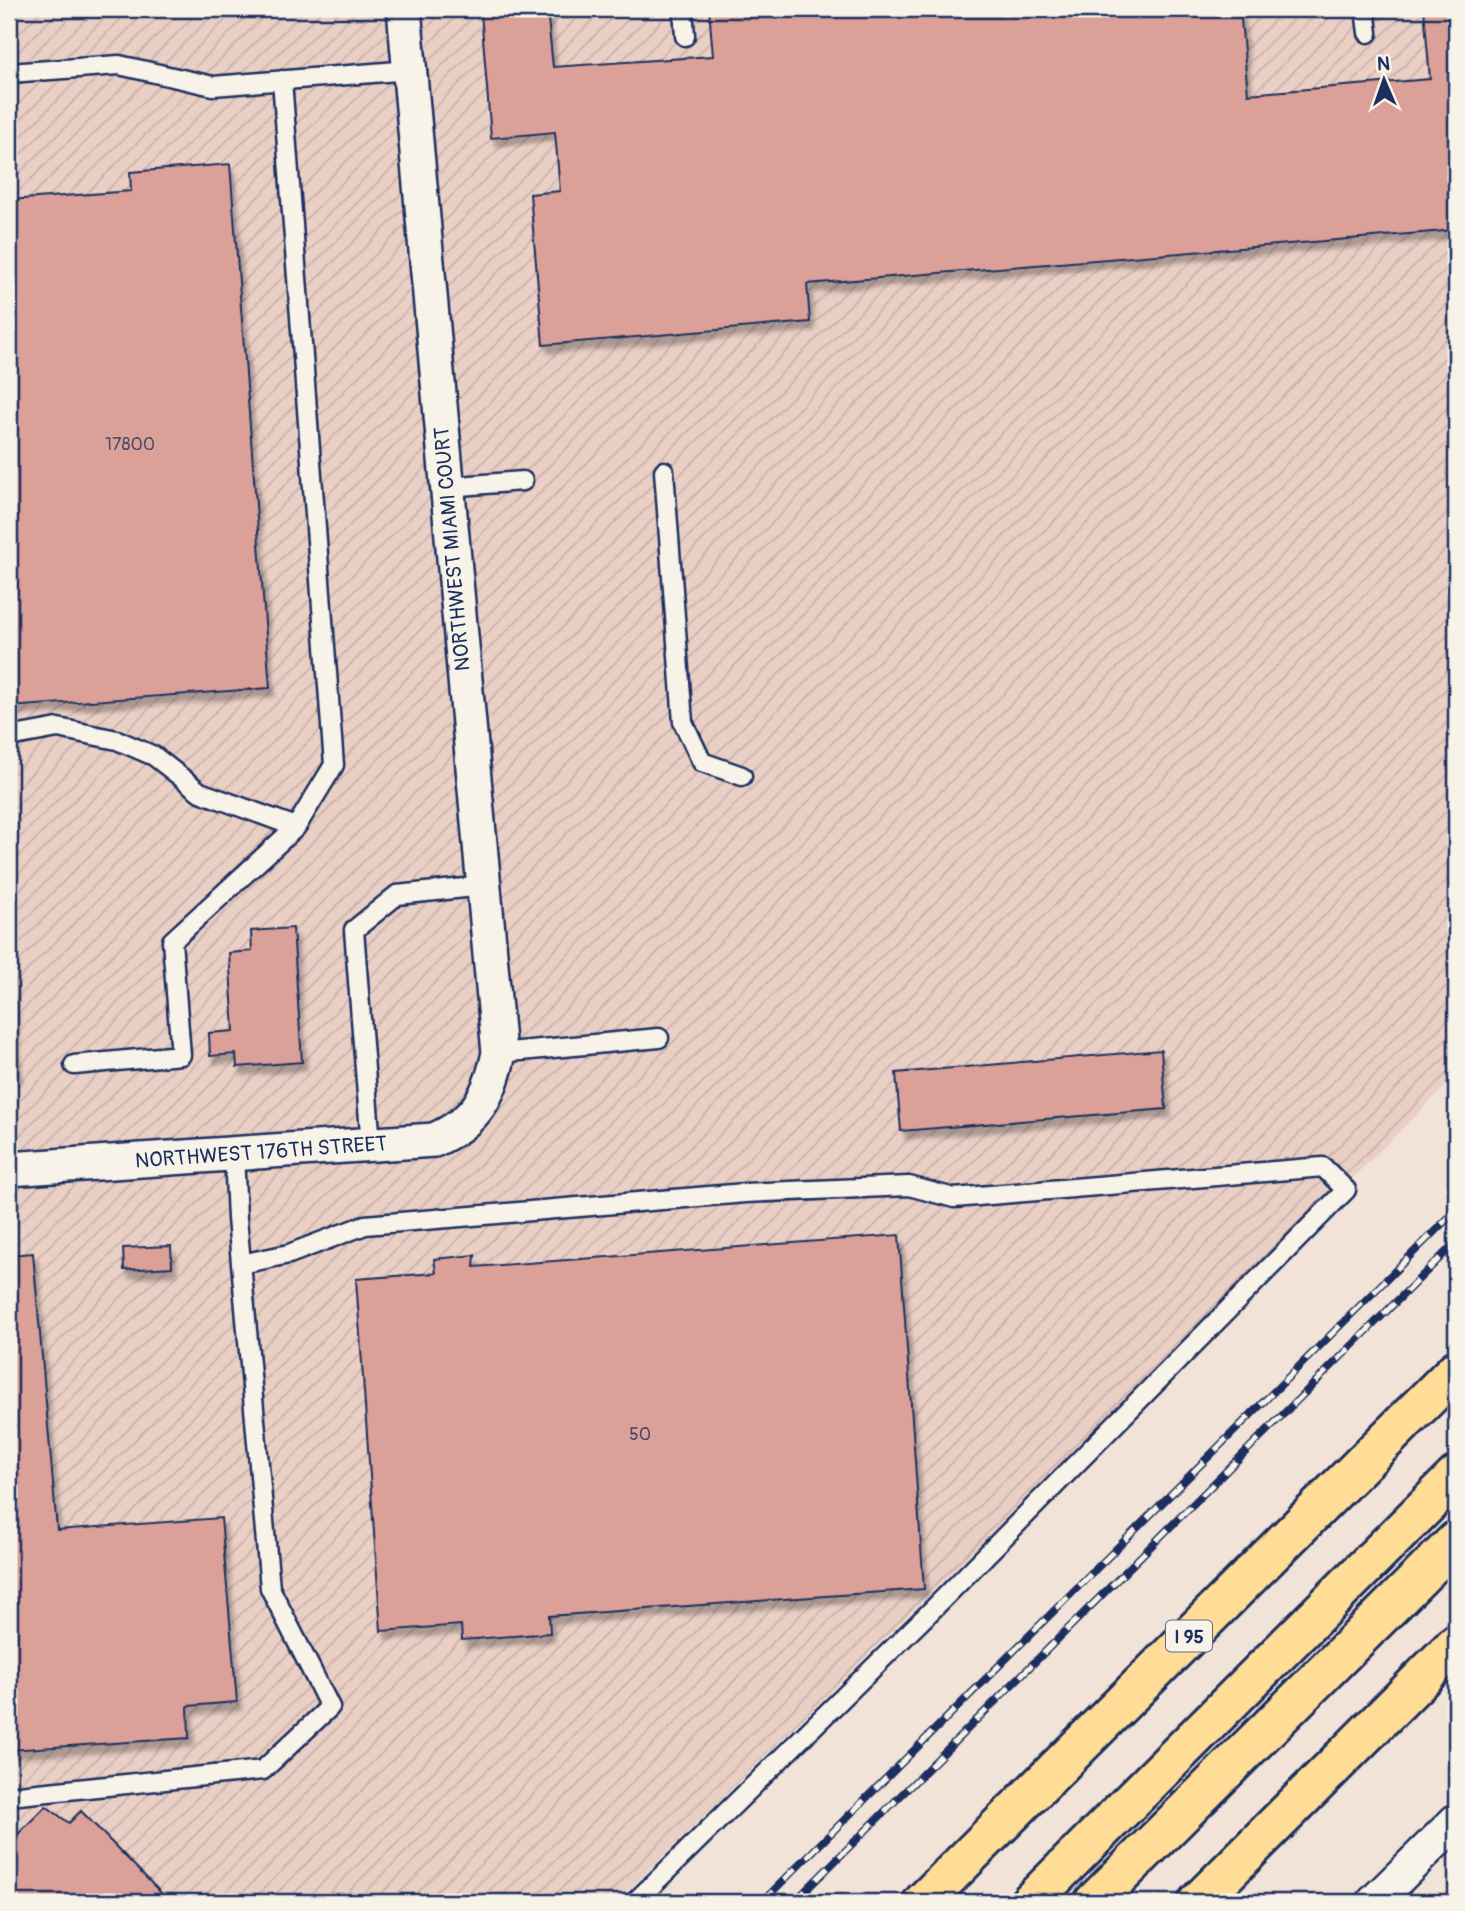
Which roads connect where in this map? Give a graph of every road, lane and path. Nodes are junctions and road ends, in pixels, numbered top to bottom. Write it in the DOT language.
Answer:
graph roads {
  1 [pos="404,9"];
  2 [pos="683,9"];
  3 [pos="1365,9"];
  4 [pos="1368,33"];
  5 [pos="685,36"];
  6 [pos="410,70"];
  7 [pos="9,73"];
  8 [pos="282,80"];
  9 [pos="664,471"];
  10 [pos="523,481"];
  11 [pos="447,487"];
  12 [pos="9,737"];
  13 [pos="742,776"];
  14 [pos="296,827"];
  15 [pos="484,886"];
  16 [pos="659,1038"];
  17 [pos="499,1053"];
  18 [pos="74,1065"];
  19 [pos="492,1088"];
  20 [pos="370,1145"];
  21 [pos="234,1154"];
  22 [pos="9,1169"];
  23 [pos="241,1264"];
  24 [pos="1456,1370"];
  25 [pos="1456,1476"];
  26 [pos="1456,1541"];
  27 [pos="1456,1644"];
  28 [pos="9,1796"];
  29 [pos="1456,1821"];
  30 [pos="635,1902"];
  31 [pos="923,1902"];
  32 [pos="1030,1902"];
  33 [pos="1094,1902"];
  34 [pos="1198,1902"];
  35 [pos="1374,1902"];
  1 -- 6 [label="street, NORTHWEST MIAMI COURT"];
  2 -- 5 [label="lane"];
  3 -- 4 [label="lane"];
  6 -- 8 [label="lane"];
  6 -- 11 [label="street, NORTHWEST MIAMI COURT"];
  7 -- 8 [label="lane"];
  8 -- 14 [label="lane"];
  9 -- 13 [label="lane"];
  10 -- 11 [label="lane"];
  11 -- 15 [label="street, NORTHWEST MIAMI COURT"];
  12 -- 14 [label="lane"];
  14 -- 18 [label="lane"];
  15 -- 17 [label="street, NORTHWEST MIAMI COURT"];
  15 -- 20 [label="lane"];
  16 -- 17 [label="lane"];
  17 -- 19 [label="street, NORTHWEST MIAMI COURT"];
  19 -- 20 [label="street, NORTHWEST 176TH STREET"];
  20 -- 21 [label="street, NORTHWEST 176TH STREET"];
  21 -- 22 [label="street, NORTHWEST 176TH STREET"];
  21 -- 23 [label="lane"];
  23 -- 28 [label="lane"];
  23 -- 30 [label="lane"];
  24 -- 31 [label="highway, I 95"];
  25 -- 32 [label="highway"];
  26 -- 33 [label="highway"];
  27 -- 34 [label="highway"];
  29 -- 35 [label="street"];
}
